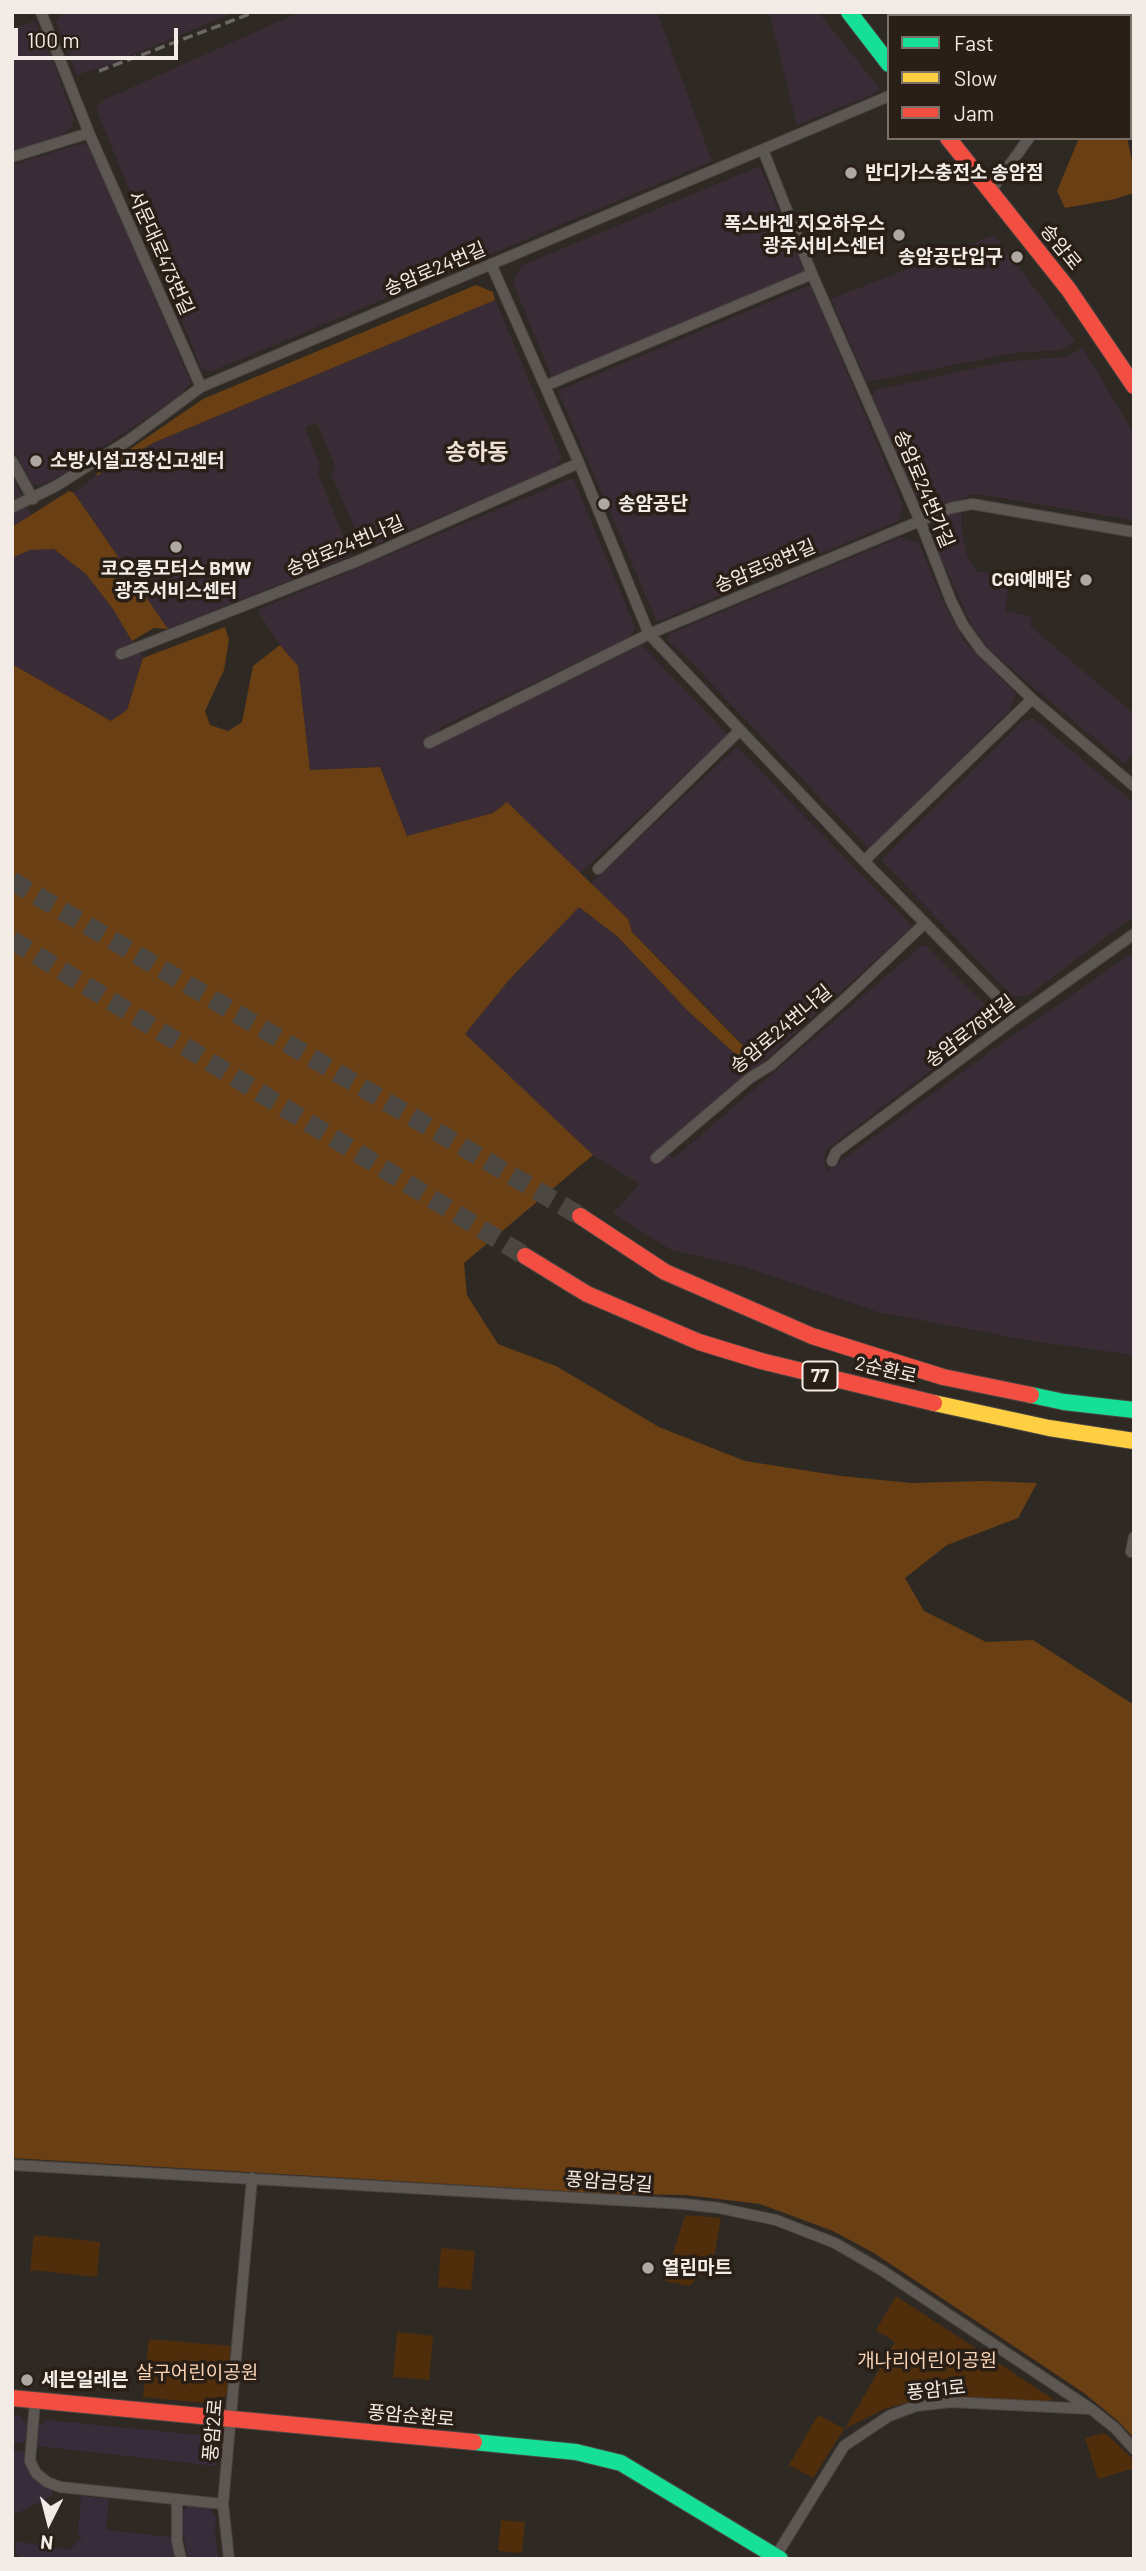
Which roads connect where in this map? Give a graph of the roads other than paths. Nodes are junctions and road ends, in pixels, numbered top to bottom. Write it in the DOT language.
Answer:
graph roads {
  1 [pos="41,12"];
  2 [pos="849,12"];
  3 [pos="887,61"];
  4 [pos="887,97"];
  5 [pos="89,133"];
  6 [pos="950,140"];
  7 [pos="1028,140"];
  8 [pos="763,150"];
  9 [pos="12,157"];
  10 [pos="990,192"];
  11 [pos="491,264"];
  12 [pos="812,274"];
  13 [pos="545,386"];
  14 [pos="1134,386"];
  15 [pos="201,387"];
  16 [pos="12,461"];
  17 [pos="579,463"];
  18 [pos="33,499"];
  19 [pos="13,508"];
  20 [pos="920,520"];
  21 [pos="1134,532"];
  22 [pos="649,634"];
  23 [pos="121,654"];
  24 [pos="1031,699"];
  25 [pos="739,731"];
  26 [pos="429,743"];
  27 [pos="1134,786"];
  28 [pos="864,862"];
  29 [pos="598,869"];
  30 [pos="925,923"];
  31 [pos="1134,934"];
  32 [pos="1017,1017"];
  33 [pos="656,1158"];
  34 [pos="832,1161"];
  35 [pos="580,1216"];
  36 [pos="525,1256"];
  37 [pos="1134,1410"];
  38 [pos="1134,1441"];
  39 [pos="1134,1537"];
  40 [pos="1132,1552"];
  41 [pos="12,2165"];
  42 [pos="252,2178"];
  43 [pos="12,2398"];
  44 [pos="36,2401"];
  45 [pos="1091,2409"];
  46 [pos="231,2421"];
  47 [pos="1134,2449"];
  48 [pos="177,2500"];
  49 [pos="223,2504"];
  50 [pos="776,2558"];
  51 [pos="181,2559"];
  52 [pos="229,2559"];
  1 -- 5 [label="street, 서문대로473번길"];
  2 -- 3 [label="main road"];
  4 -- 8 [label="street, 송암로24번길"];
  5 -- 9 [label="street"];
  5 -- 15 [label="street, 서문대로473번길"];
  6 -- 10 [label="main road, 송암로"];
  7 -- 10 [label="street"];
  8 -- 11 [label="street, 송암로24번길"];
  8 -- 12 [label="street, 송암로24번가길"];
  10 -- 14 [label="main road, 송암로"];
  11 -- 13 [label="street"];
  11 -- 15 [label="street, 송암로24번길"];
  12 -- 13 [label="street"];
  12 -- 20 [label="street, 송암로24번가길"];
  13 -- 17 [label="street"];
  15 -- 18 [label="street, 송암로24번길"];
  16 -- 18 [label="street"];
  17 -- 22 [label="street"];
  17 -- 23 [label="street, 송암로24번나길"];
  18 -- 19 [label="street, 송암로24번길"];
  20 -- 21 [label="street, 송암로58번길"];
  20 -- 22 [label="street, 송암로58번길"];
  20 -- 24 [label="street, 송암로24번가길"];
  22 -- 25 [label="street"];
  22 -- 26 [label="street, 송암로58번길"];
  24 -- 27 [label="street, 송암로24번가길"];
  24 -- 28 [label="street"];
  25 -- 28 [label="street"];
  25 -- 29 [label="street"];
  28 -- 30 [label="street"];
  30 -- 32 [label="street"];
  30 -- 33 [label="street, 송암로24번나길"];
  31 -- 32 [label="street, 송암로76번길"];
  32 -- 34 [label="street, 송암로76번길"];
  35 -- 37 [label="main road, 2순환로 / 77"];
  36 -- 38 [label="main road, 2순환로 / 77"];
  39 -- 40 [label="street"];
  41 -- 42 [label="street, 풍암금당길"];
  42 -- 45 [label="street, 풍암금당길"];
  42 -- 46 [label="street, 풍암2로"];
  43 -- 44 [label="main road, 풍암순환로"];
  44 -- 46 [label="main road, 풍암순환로"];
  44 -- 48 [label="street"];
  45 -- 47 [label="street, 풍암금당길"];
  45 -- 50 [label="street, 풍암1로"];
  46 -- 49 [label="street, 풍암2로"];
  46 -- 50 [label="main road, 풍암순환로"];
  48 -- 49 [label="street"];
  48 -- 51 [label="street"];
  49 -- 52 [label="street, 풍암2로"];
}
